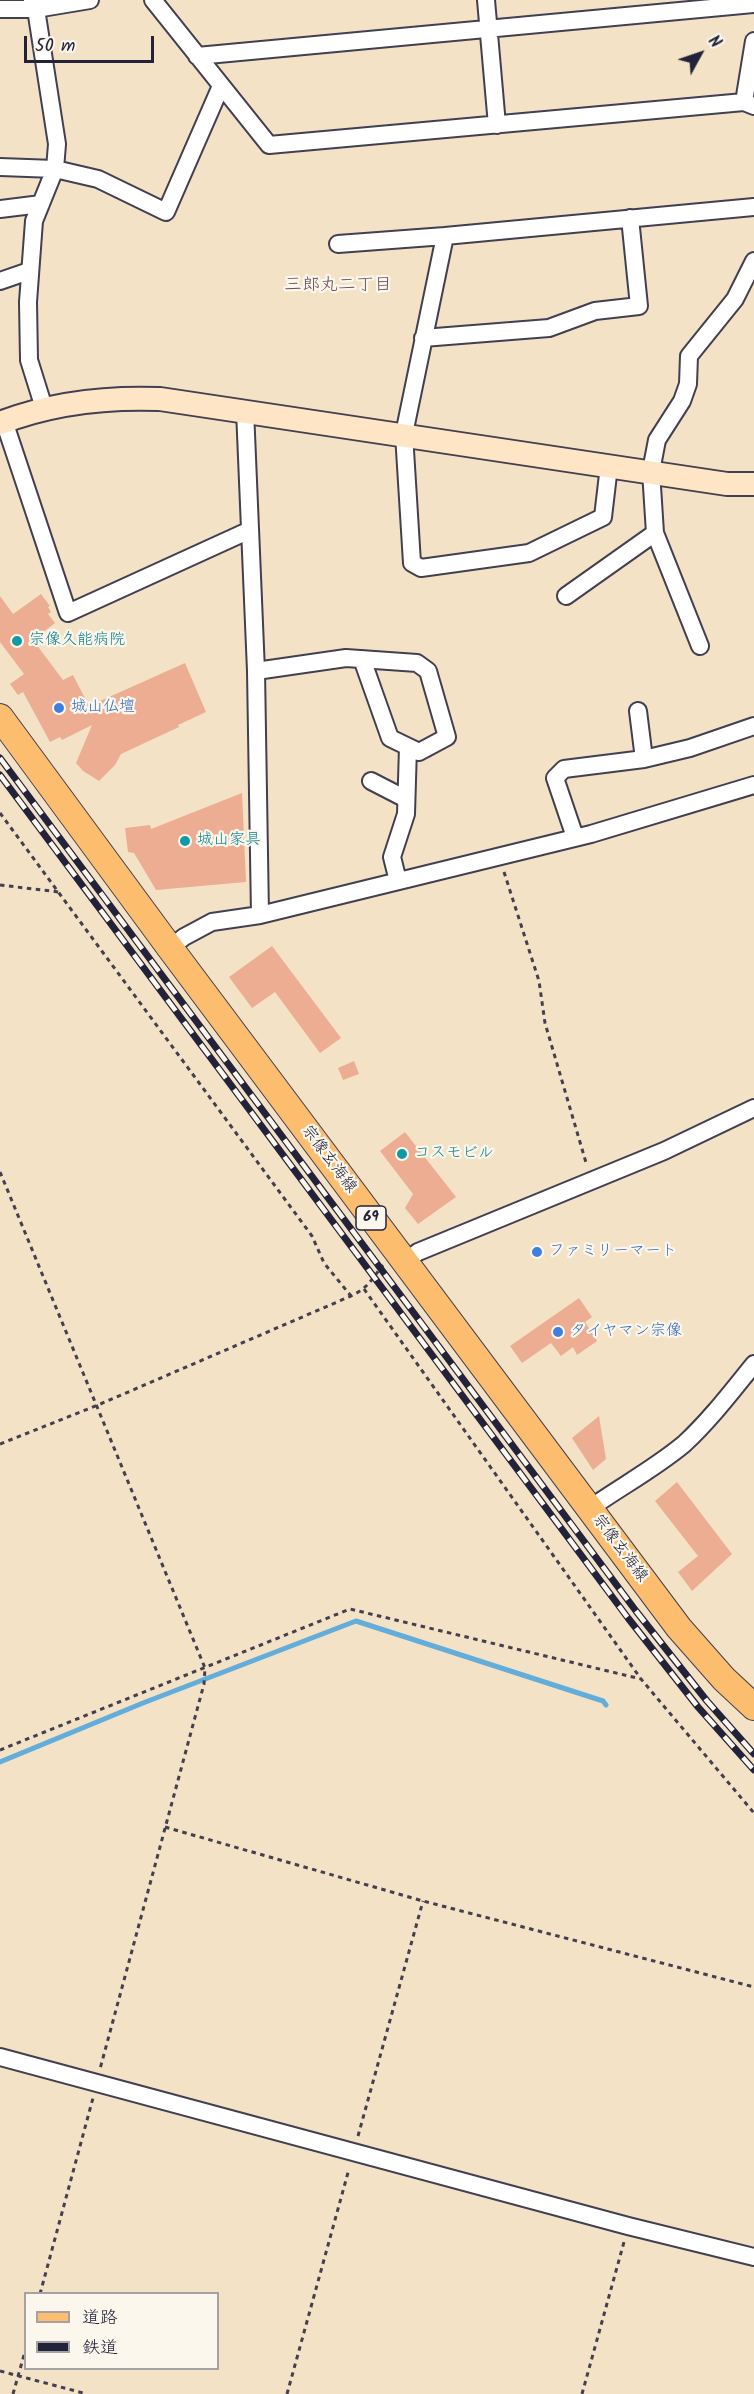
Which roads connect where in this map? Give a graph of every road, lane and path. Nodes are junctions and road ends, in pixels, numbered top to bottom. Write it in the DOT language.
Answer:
graph roads {
  1 [pos="90,0"];
  2 [pos="153,0"];
  3 [pos="486,0"];
  4 [pos="34,4"];
  5 [pos="754,4"];
  6 [pos="0,9"];
  7 [pos="488,28"];
  8 [pos="754,41"];
  9 [pos="196,56"];
  10 [pos="221,86"];
  11 [pos="749,104"];
  12 [pos="497,125"];
  13 [pos="0,167"];
  14 [pos="55,169"];
  15 [pos="41,204"];
  16 [pos="754,207"];
  17 [pos="0,209"];
  18 [pos="630,218"];
  19 [pos="444,236"];
  20 [pos="338,244"];
  21 [pos="754,261"];
  22 [pos="30,271"];
  23 [pos="0,281"];
  24 [pos="423,338"];
  25 [pos="44,408"];
  26 [pos="245,410"];
  27 [pos="2,422"];
  28 [pos="404,434"];
  29 [pos="609,466"];
  30 [pos="651,471"];
  31 [pos="754,484"];
  32 [pos="250,530"];
  33 [pos="655,533"];
  34 [pos="566,596"];
  35 [pos="700,646"];
  36 [pos="362,659"];
  37 [pos="256,671"];
  38 [pos="638,711"];
  39 [pos="0,717"];
  40 [pos="754,726"];
  41 [pos="408,747"];
  42 [pos="644,759"];
  43 [pos="371,781"];
  44 [pos="754,785"];
  45 [pos="406,799"];
  46 [pos="0,813"];
  47 [pos="575,837"];
  48 [pos="498,856"];
  49 [pos="398,881"];
  50 [pos="0,885"];
  51 [pos="59,892"];
  52 [pos="260,915"];
  53 [pos="170,948"];
  54 [pos="754,1108"];
  55 [pos="0,1172"];
  56 [pos="592,1181"];
  57 [pos="399,1256"];
  58 [pos="364,1289"];
  59 [pos="351,1296"];
  60 [pos="754,1364"];
  61 [pos="98,1405"];
  62 [pos="0,1444"];
  63 [pos="589,1509"];
  64 [pos="205,1668"];
  65 [pos="641,1679"];
  66 [pos="754,1707"];
  67 [pos="0,1750"];
  68 [pos="754,1813"];
  69 [pos="165,1827"];
  70 [pos="423,1901"];
  71 [pos="754,1987"];
  72 [pos="0,2057"];
  73 [pos="97,2083"];
  74 [pos="354,2152"];
  75 [pos="628,2226"];
  76 [pos="754,2257"];
  77 [pos="41,2292"];
  78 [pos="24,2355"];
  79 [pos="0,2371"];
  80 [pos="18,2376"];
  81 [pos="13,2394"];
  82 [pos="87,2394"];
  83 [pos="287,2394"];
  84 [pos="582,2394"];
  1 -- 4 [label="street"];
  2 -- 9 [label="street"];
  3 -- 7 [label="street"];
  4 -- 6 [label="street"];
  4 -- 14 [label="street"];
  5 -- 7 [label="street"];
  7 -- 9 [label="street"];
  7 -- 12 [label="street"];
  8 -- 11 [label="street"];
  9 -- 10 [label="street"];
  10 -- 12 [label="street"];
  10 -- 14 [label="street"];
  11 -- 12 [label="street"];
  13 -- 14 [label="street"];
  14 -- 15 [label="street"];
  15 -- 17 [label="street"];
  15 -- 22 [label="street"];
  16 -- 18 [label="street"];
  18 -- 19 [label="street"];
  18 -- 24 [label="street"];
  19 -- 20 [label="street"];
  19 -- 24 [label="street"];
  21 -- 30 [label="street"];
  22 -- 23 [label="street"];
  22 -- 25 [label="street"];
  24 -- 28 [label="street"];
  25 -- 26 [label="street"];
  25 -- 27 [label="street"];
  26 -- 28 [label="street"];
  26 -- 32 [label="street"];
  27 -- 32 [label="street"];
  28 -- 29 [label="street"];
  28 -- 29 [label="street"];
  29 -- 30 [label="street"];
  30 -- 31 [label="street"];
  30 -- 33 [label="street"];
  32 -- 37 [label="street"];
  33 -- 34 [label="street"];
  33 -- 35 [label="street"];
  36 -- 37 [label="street"];
  36 -- 41 [label="street"];
  36 -- 41 [label="street"];
  37 -- 52 [label="street"];
  38 -- 42 [label="street"];
  39 -- 53 [label="main road, 宗像玄海線 / 69"];
  40 -- 42 [label="street"];
  41 -- 45 [label="street"];
  42 -- 47 [label="street"];
  43 -- 45 [label="street"];
  44 -- 47 [label="street"];
  45 -- 49 [label="street"];
  46 -- 51 [label="path"];
  47 -- 48 [label="street"];
  48 -- 49 [label="street"];
  48 -- 56 [label="path"];
  49 -- 52 [label="street"];
  50 -- 51 [label="path"];
  51 -- 59 [label="path"];
  52 -- 53 [label="street"];
  53 -- 57 [label="main road, 宗像玄海線 / 69"];
  54 -- 56 [label="street"];
  55 -- 61 [label="path"];
  56 -- 57 [label="street"];
  57 -- 58 [label="path"];
  57 -- 63 [label="main road, 宗像玄海線 / 69"];
  58 -- 59 [label="path"];
  58 -- 65 [label="path"];
  59 -- 61 [label="path"];
  60 -- 63 [label="street"];
  61 -- 62 [label="path"];
  61 -- 64 [label="path"];
  63 -- 66 [label="main road, 宗像玄海線 / 69"];
  64 -- 65 [label="path"];
  64 -- 67 [label="path"];
  64 -- 69 [label="path"];
  65 -- 68 [label="path"];
  69 -- 70 [label="path"];
  69 -- 73 [label="path"];
  70 -- 71 [label="path"];
  70 -- 74 [label="path"];
  72 -- 73 [label="street"];
  73 -- 74 [label="street"];
  73 -- 77 [label="path"];
  74 -- 75 [label="street"];
  74 -- 83 [label="path"];
  75 -- 76 [label="street"];
  75 -- 84 [label="path"];
  78 -- 80 [label="path"];
  79 -- 80 [label="path"];
  80 -- 81 [label="path"];
  80 -- 82 [label="path"];
}
